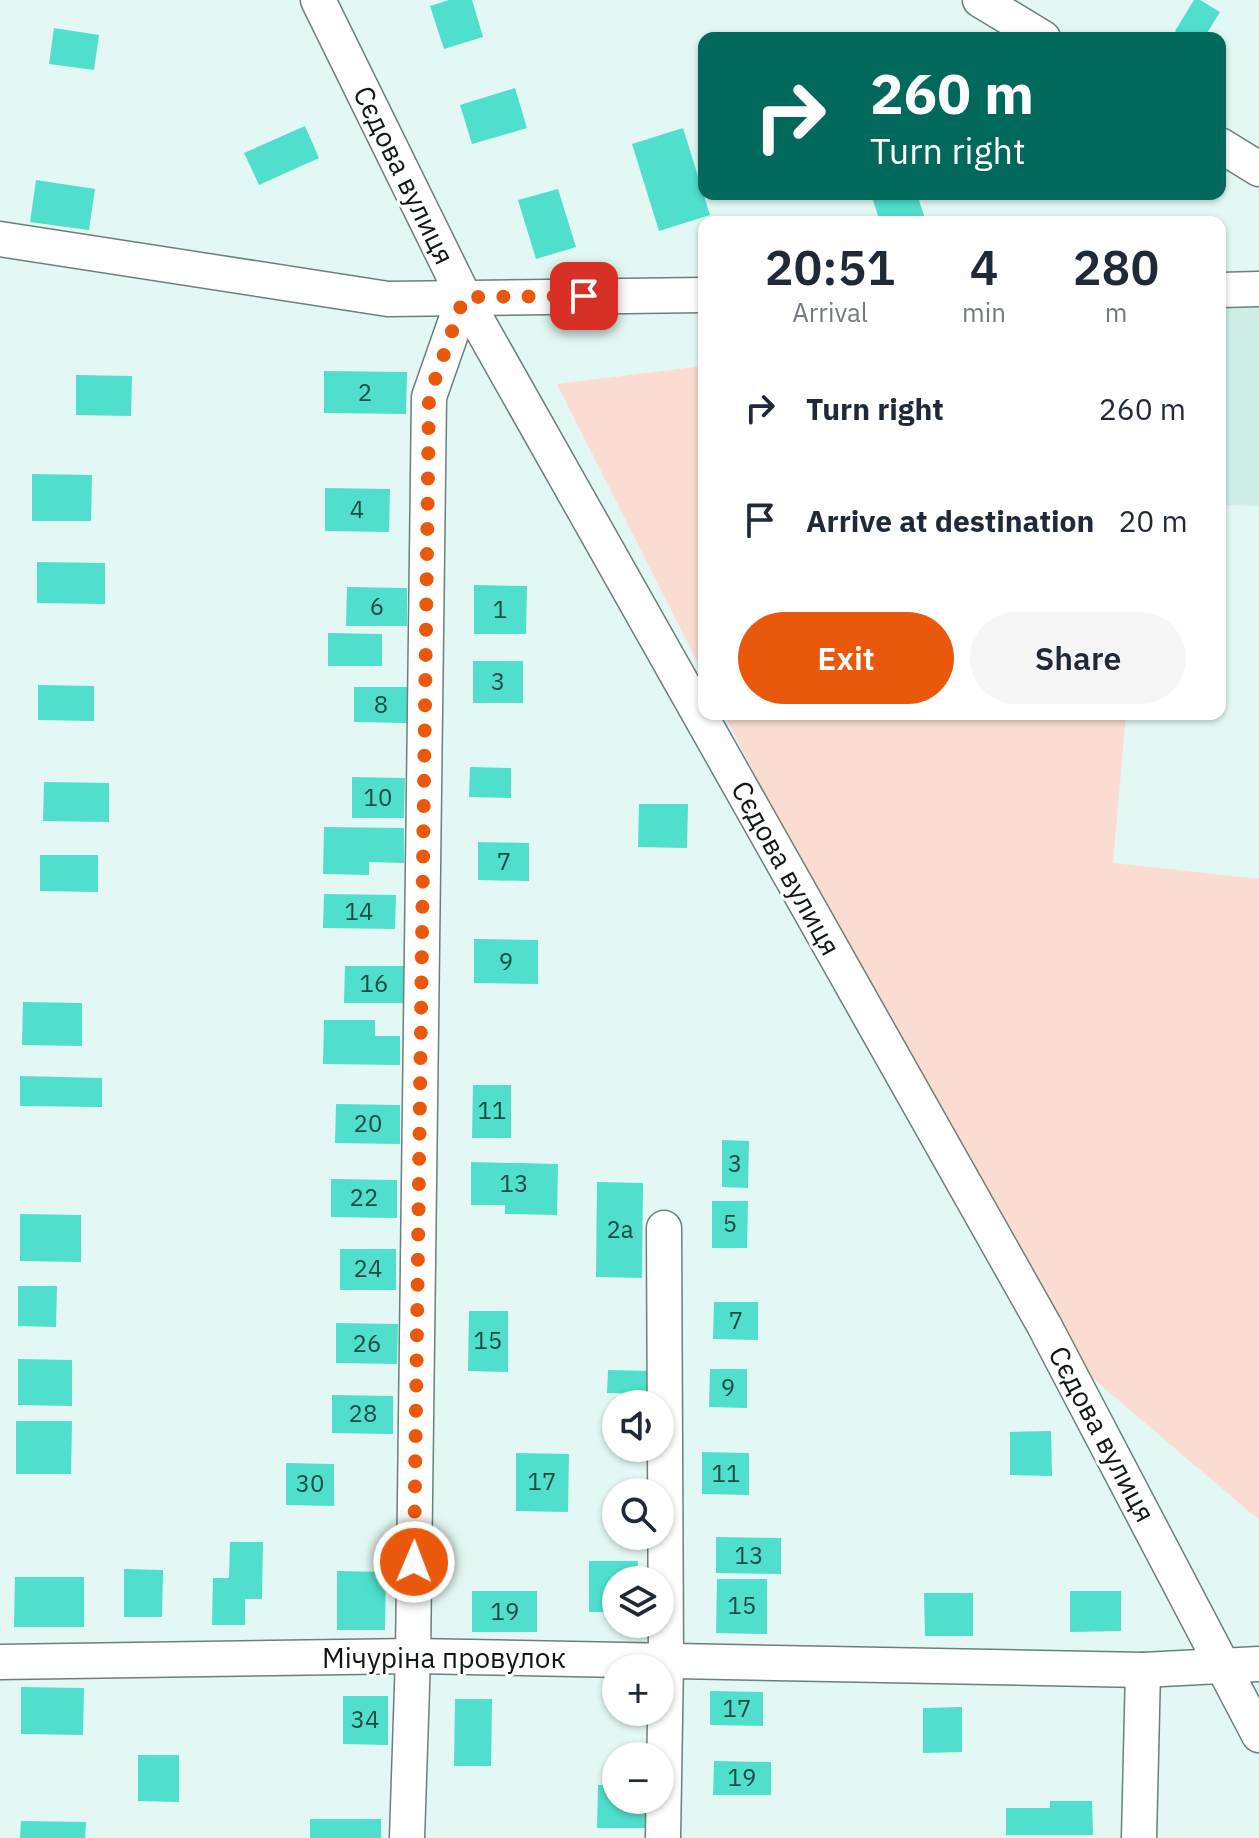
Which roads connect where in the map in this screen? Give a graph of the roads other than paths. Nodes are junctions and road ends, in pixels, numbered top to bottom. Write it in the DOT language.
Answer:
graph roads {
  1 [pos="318,0"];
  2 [pos="980,0"];
  3 [pos="1033,32"];
  4 [pos="1226,149"];
  5 [pos="1259,169"];
  6 [pos="0,239"];
  7 [pos="1259,289"];
  8 [pos="1226,290"];
  9 [pos="698,295"];
  10 [pos="464,297"];
  11 [pos="698,712"];
  12 [pos="703,720"];
  13 [pos="664,1228"];
  14 [pos="666,1654"];
  15 [pos="413,1656"];
  16 [pos="602,1660"];
  17 [pos="674,1661"];
  18 [pos="0,1662"];
  19 [pos="1259,1664"];
  20 [pos="1224,1665"];
  21 [pos="1143,1670"];
  22 [pos="665,1726"];
  23 [pos="1259,1735"];
  24 [pos="407,1838"];
  25 [pos="663,1838"];
  26 [pos="1139,1838"];
  1 -- 10 [label="street, Сєдова вулиця"];
  2 -- 3 [label="street"];
  4 -- 5 [label="street"];
  6 -- 10 [label="street"];
  7 -- 8 [label="street"];
  9 -- 10 [label="street"];
  10 -- 11 [label="street, Сєдова вулиця"];
  10 -- 15 [label="street"];
  12 -- 20 [label="street, Сєдова вулиця"];
  13 -- 14 [label="street"];
  15 -- 16 [label="street, Мічуріна провулок"];
  15 -- 18 [label="street, Мічуріна провулок"];
  15 -- 24 [label="street"];
  17 -- 21 [label="street, Мічуріна провулок"];
  19 -- 20 [label="street, Мічуріна провулок"];
  20 -- 21 [label="street, Мічуріна провулок"];
  20 -- 23 [label="street, Сєдова вулиця"];
  21 -- 26 [label="street"];
  22 -- 25 [label="street"];
}
